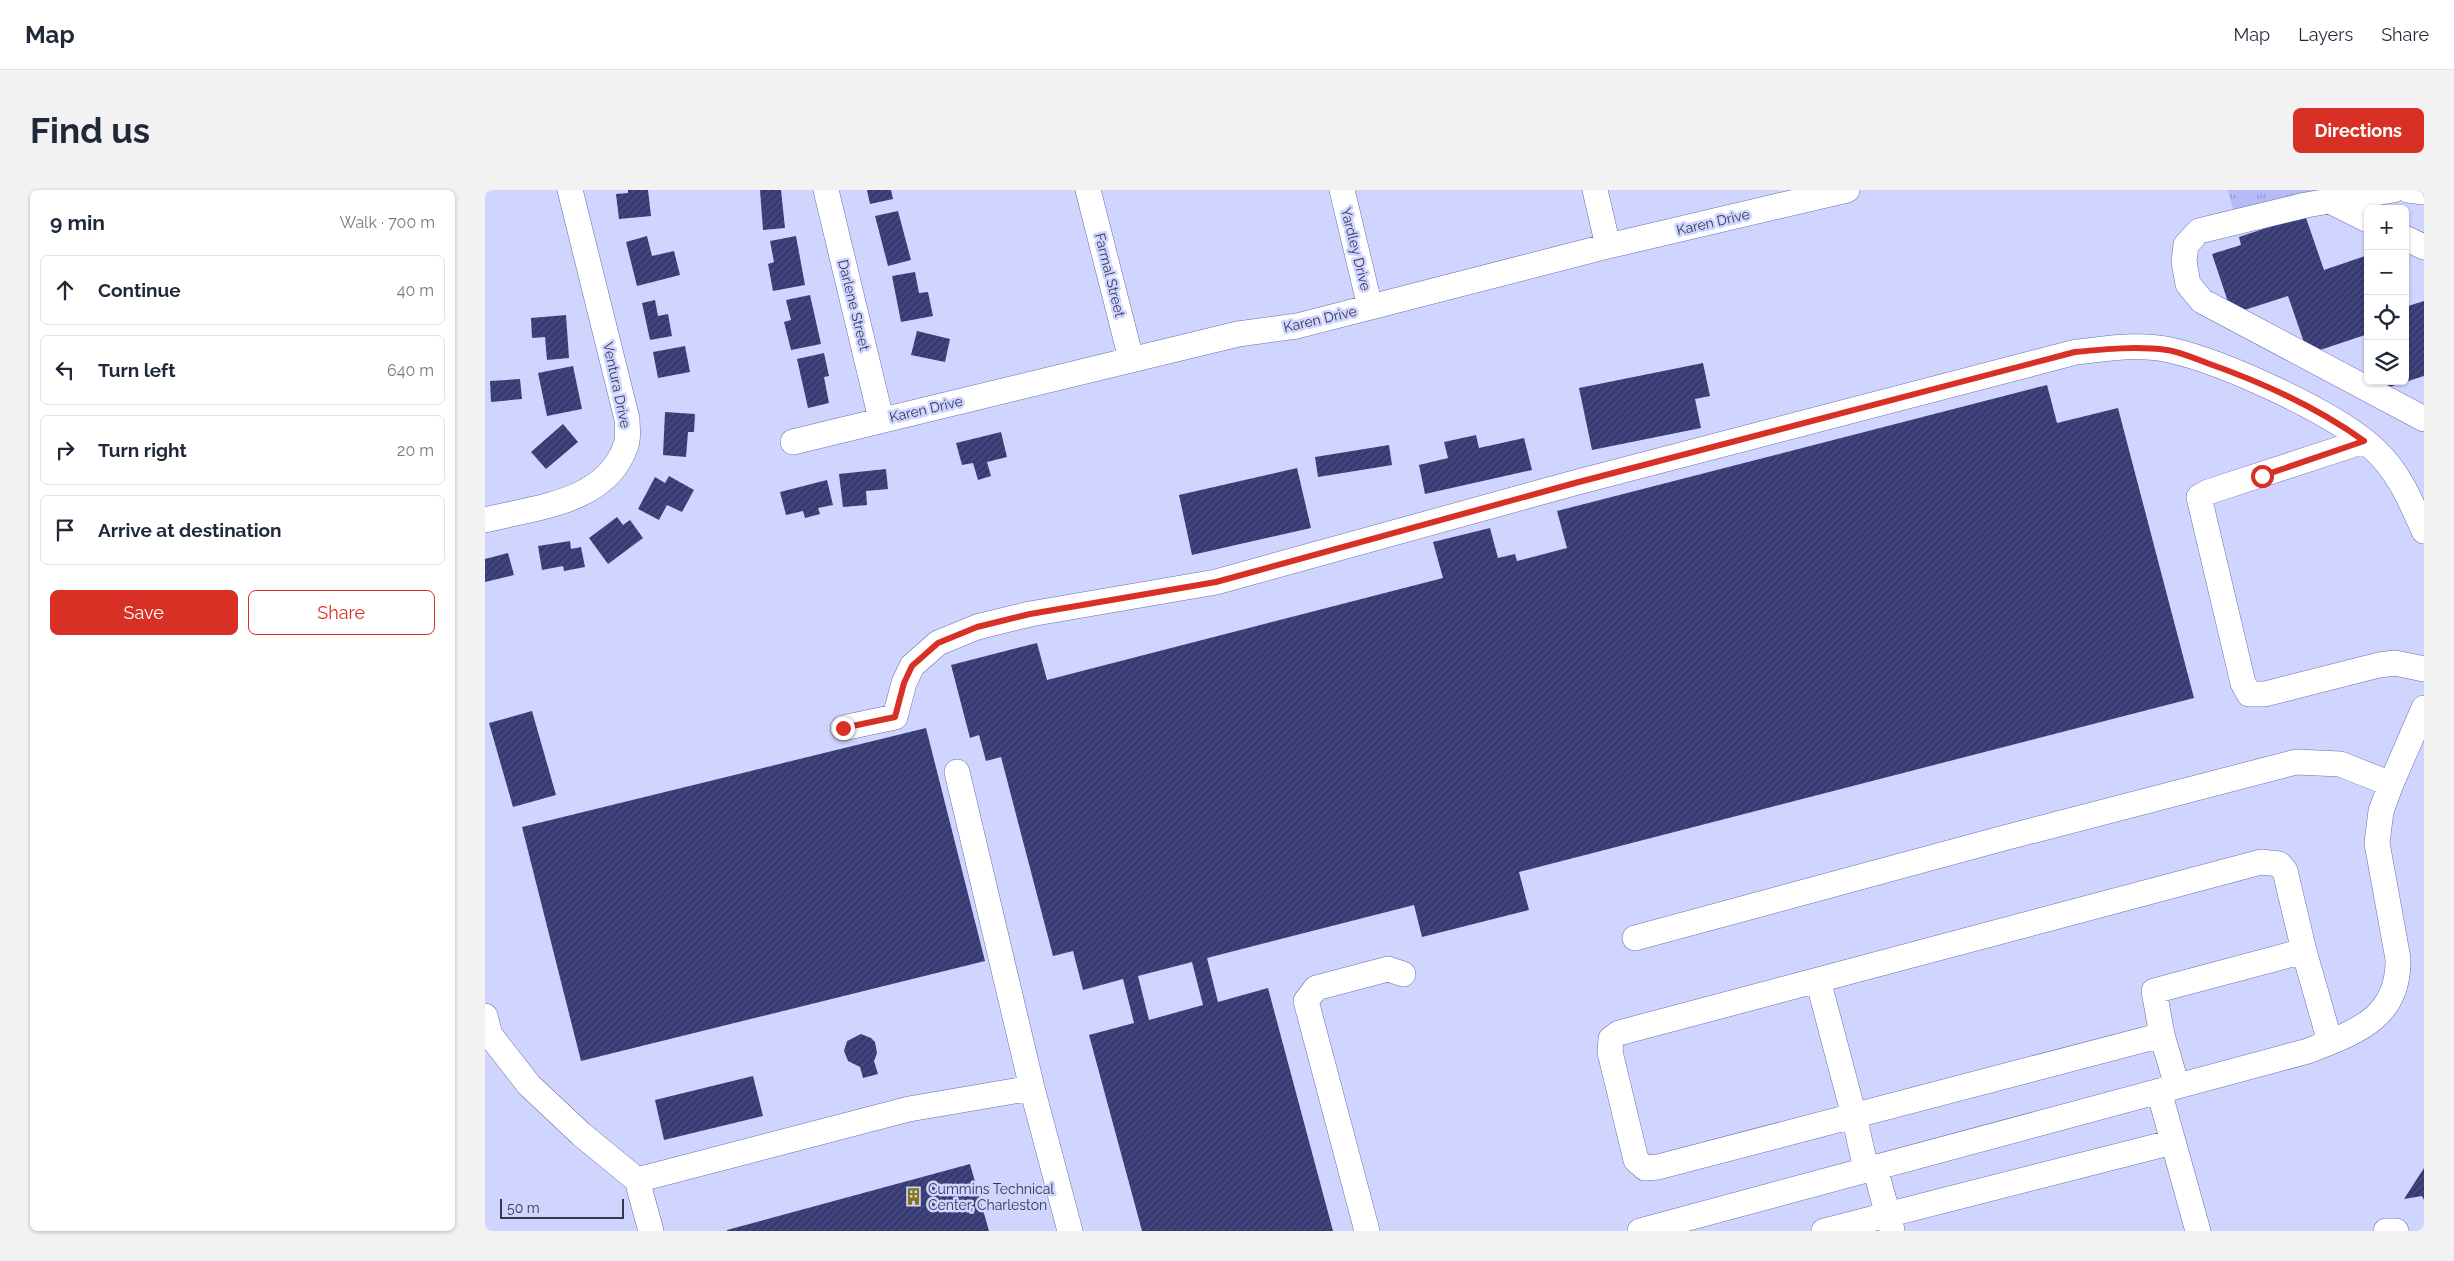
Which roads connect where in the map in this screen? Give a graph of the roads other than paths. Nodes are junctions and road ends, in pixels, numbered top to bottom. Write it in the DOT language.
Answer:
graph roads {
  1 [pos="570,190"];
  2 [pos="826,190"];
  3 [pos="1088,190"];
  4 [pos="1342,190"];
  5 [pos="1595,190"];
  6 [pos="1847,190"];
  7 [pos="2393,190"];
  8 [pos="2408,190"];
  9 [pos="2424,192"];
  10 [pos="2330,201"];
  11 [pos="2364,218"];
  12 [pos="2409,240"];
  13 [pos="1609,246"];
  14 [pos="2424,248"];
  15 [pos="1370,307"];
  16 [pos="1131,359"];
  17 [pos="881,419"];
  18 [pos="2424,419"];
  19 [pos="2364,441"];
  20 [pos="793,442"];
  21 [pos="485,520"];
  22 [pos="2424,532"];
  23 [pos="2424,669"];
  24 [pos="2424,708"];
  25 [pos="843,728"];
  26 [pos="957,772"];
  27 [pos="2391,784"];
  28 [pos="1635,938"];
  29 [pos="2304,951"];
  30 [pos="1403,974"];
  31 [pos="1818,980"];
  32 [pos="485,1016"];
  33 [pos="2163,1035"];
  34 [pos="2330,1042"];
  35 [pos="1032,1088"];
  36 [pos="2168,1089"];
  37 [pos="1854,1116"];
  38 [pos="2173,1142"];
  39 [pos="1871,1168"];
  40 [pos="637,1180"];
  41 [pos="1891,1223"];
  42 [pos="651,1231"];
  43 [pos="1069,1231"];
  44 [pos="1367,1231"];
  45 [pos="1640,1231"];
  46 [pos="1824,1231"];
  47 [pos="2198,1231"];
  48 [pos="2386,1231"];
  49 [pos="2396,1231"];
  1 -- 21 [label="street, Ventura Drive"];
  2 -- 17 [label="street, Darlene Street"];
  3 -- 16 [label="street, Farmal Street"];
  4 -- 15 [label="street, Yardley Drive"];
  5 -- 13 [label="street"];
  6 -- 13 [label="street, Karen Drive"];
  7 -- 10 [label="street"];
  8 -- 9 [label="street"];
  10 -- 11 [label="street"];
  10 -- 18 [label="street"];
  12 -- 14 [label="street"];
  13 -- 15 [label="street, Karen Drive"];
  15 -- 16 [label="street, Karen Drive"];
  16 -- 17 [label="street, Karen Drive"];
  17 -- 20 [label="street, Karen Drive"];
  19 -- 22 [label="street"];
  19 -- 23 [label="street"];
  19 -- 25 [label="street"];
  24 -- 27 [label="street"];
  26 -- 35 [label="street"];
  27 -- 28 [label="street"];
  27 -- 34 [label="street"];
  29 -- 31 [label="street"];
  29 -- 33 [label="street"];
  29 -- 34 [label="street"];
  30 -- 44 [label="street"];
  31 -- 37 [label="street"];
  31 -- 37 [label="street"];
  32 -- 40 [label="street"];
  33 -- 36 [label="street"];
  33 -- 37 [label="street"];
  34 -- 36 [label="street"];
  35 -- 40 [label="street"];
  35 -- 43 [label="street"];
  36 -- 38 [label="street"];
  36 -- 39 [label="street"];
  37 -- 39 [label="street"];
  38 -- 41 [label="street"];
  38 -- 47 [label="street"];
  39 -- 41 [label="street"];
  39 -- 45 [label="street"];
  40 -- 42 [label="street"];
  41 -- 46 [label="street"];
  48 -- 49 [label="street"];
}
